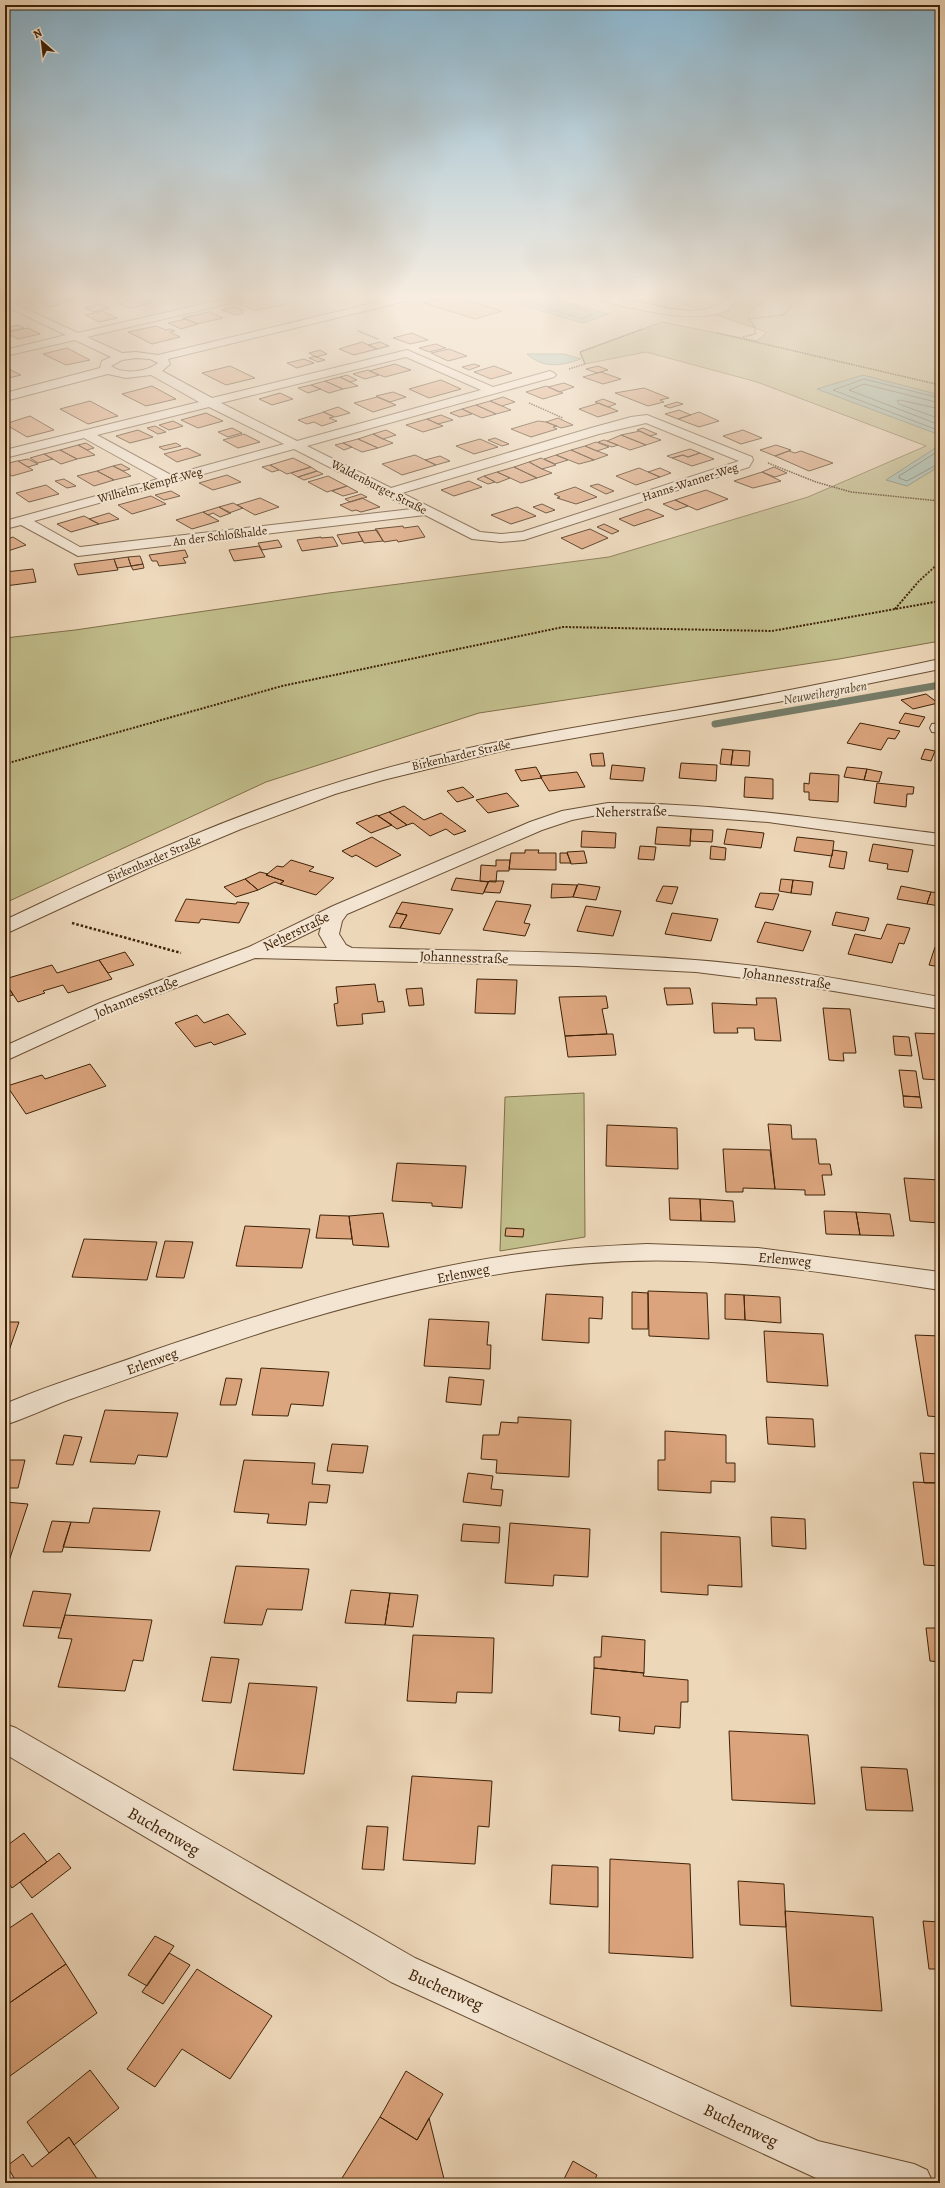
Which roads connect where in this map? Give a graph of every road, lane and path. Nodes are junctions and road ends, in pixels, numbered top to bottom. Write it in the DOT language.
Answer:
graph roads {
  1 [pos="206,400"];
  2 [pos="217,400"];
  3 [pos="458,400"];
  4 [pos="519,400"];
  5 [pos="209,402"];
  6 [pos="595,431"];
  7 [pos="86,434"];
  8 [pos="296,445"];
  9 [pos="5,454"];
  10 [pos="747,460"];
  11 [pos="170,480"];
  12 [pos="391,492"];
  13 [pos="940,501"];
  14 [pos="426,511"];
  15 [pos="22,520"];
  16 [pos="5,525"];
  17 [pos="477,536"];
  18 [pos="940,562"];
  19 [pos="940,601"];
  20 [pos="894,610"];
  21 [pos="940,664"];
  22 [pos="5,764"];
  23 [pos="940,840"];
  24 [pos="340,910"];
  25 [pos="35,913"];
  26 [pos="5,928"];
  27 [pos="253,952"];
  28 [pos="347,954"];
  29 [pos="221,964"];
  30 [pos="940,1003"];
  31 [pos="5,1054"];
  32 [pos="940,1281"];
  33 [pos="5,1415"];
  34 [pos="5,1738"];
  35 [pos="914,2183"];
  1 -- 5 [label="street, Waldenburger Straße"];
  2 -- 5 [label="street"];
  3 -- 8 [label="street, Wilhelm-Kempff-Weg"];
  4 -- 6 [label="path"];
  5 -- 7 [label="street"];
  5 -- 8 [label="street, Waldenburger Straße"];
  6 -- 10 [label="street, Hanns-Wanner-Weg"];
  6 -- 12 [label="street, Hanns-Wanner-Weg"];
  7 -- 9 [label="street"];
  7 -- 11 [label="street"];
  8 -- 11 [label="street, Wilhelm-Kempff-Weg"];
  8 -- 12 [label="street, Waldenburger Straße"];
  10 -- 13 [label="path"];
  10 -- 17 [label="street, Hanns-Wanner-Weg"];
  11 -- 15 [label="street, Wilhelm-Kempff-Weg"];
  12 -- 14 [label="street, Waldenburger Straße"];
  14 -- 15 [label="street, An der Schloßhalde"];
  14 -- 17 [label="street, Waldenburger Straße"];
  15 -- 16 [label="street, Wilhelm-Kempff-Weg"];
  18 -- 20 [label="path"];
  19 -- 20 [label="path"];
  20 -- 22 [label="path"];
  21 -- 25 [label="street, Birkenharder Straße"];
  23 -- 24 [label="street, Neherstraße"];
  24 -- 27 [label="street, Neherstraße"];
  24 -- 28 [label="street, Neherstraße"];
  25 -- 26 [label="street, Birkenharder Straße"];
  25 -- 29 [label="path"];
  27 -- 28 [label="street, Johannesstraße"];
  27 -- 29 [label="street, Johannesstraße"];
  28 -- 30 [label="street, Johannesstraße"];
  29 -- 31 [label="street, Johannesstraße"];
  32 -- 33 [label="street, Erlenweg"];
  34 -- 35 [label="street, Buchenweg"];
}
